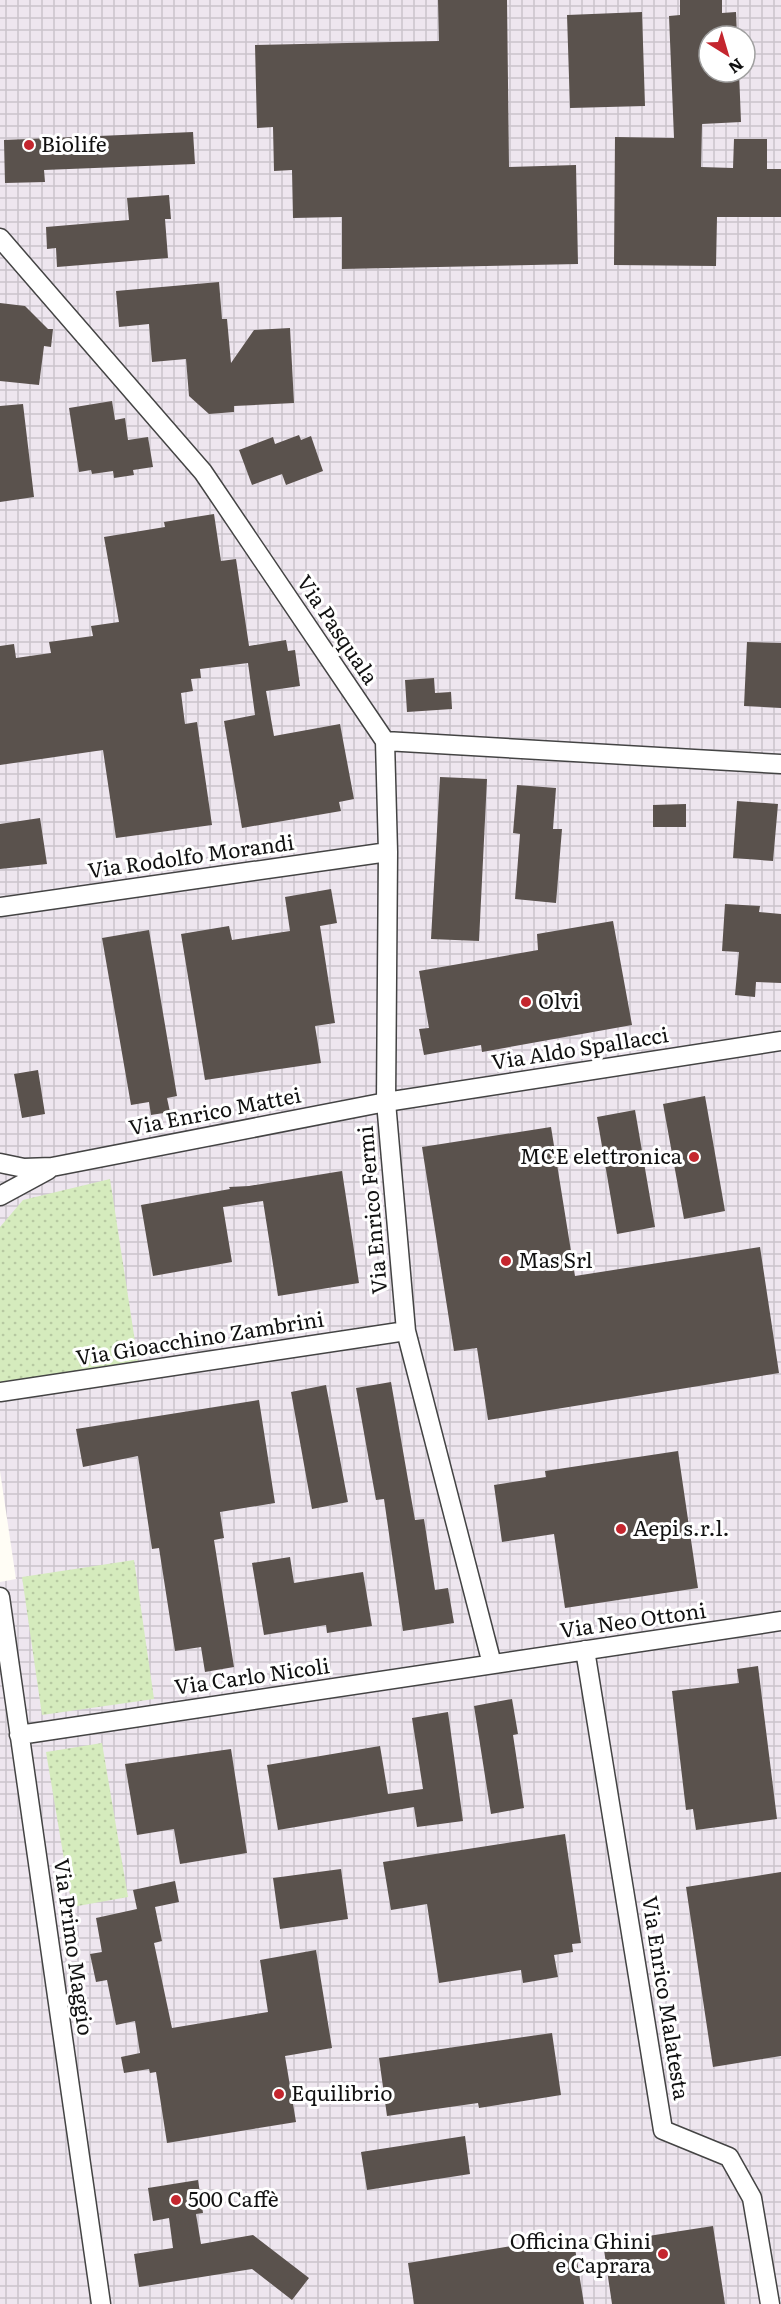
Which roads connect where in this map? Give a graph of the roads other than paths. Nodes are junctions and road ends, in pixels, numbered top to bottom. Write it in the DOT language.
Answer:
graph roads {
  1 [pos="0,238"];
  2 [pos="386,741"];
  3 [pos="781,764"];
  4 [pos="388,852"];
  5 [pos="0,907"];
  6 [pos="781,1041"];
  7 [pos="386,1102"];
  8 [pos="0,1163"];
  9 [pos="52,1167"];
  10 [pos="0,1196"];
  11 [pos="406,1331"];
  12 [pos="0,1392"];
  13 [pos="0,1597"];
  14 [pos="781,1621"];
  15 [pos="585,1650"];
  16 [pos="492,1664"];
  17 [pos="19,1735"];
  18 [pos="101,2304"];
  19 [pos="770,2304"];
  1 -- 2 [label="street, Via Pasquala"];
  2 -- 3 [label="street"];
  2 -- 4 [label="street, Via Enrico Fermi"];
  4 -- 5 [label="street, Via Rodolfo Morandi"];
  4 -- 7 [label="street, Via Enrico Fermi"];
  6 -- 7 [label="street, Via Aldo Spallacci"];
  7 -- 9 [label="street, Via Enrico Mattei"];
  7 -- 11 [label="street, Via Enrico Fermi"];
  8 -- 9 [label="street, Via Enrico Mattei"];
  9 -- 10 [label="street, Via Enrico Mattei"];
  11 -- 12 [label="street, Via Gioacchino Zambrini"];
  11 -- 16 [label="street, Via Enrico Fermi"];
  13 -- 17 [label="street, Via Primo Maggio"];
  14 -- 15 [label="street, Via Neo Ottoni"];
  15 -- 16 [label="street, Via Neo Ottoni"];
  15 -- 19 [label="street, Via Enrico Malatesta"];
  16 -- 17 [label="street, Via Carlo Nicoli"];
  17 -- 18 [label="street, Via Primo Maggio"];
}
